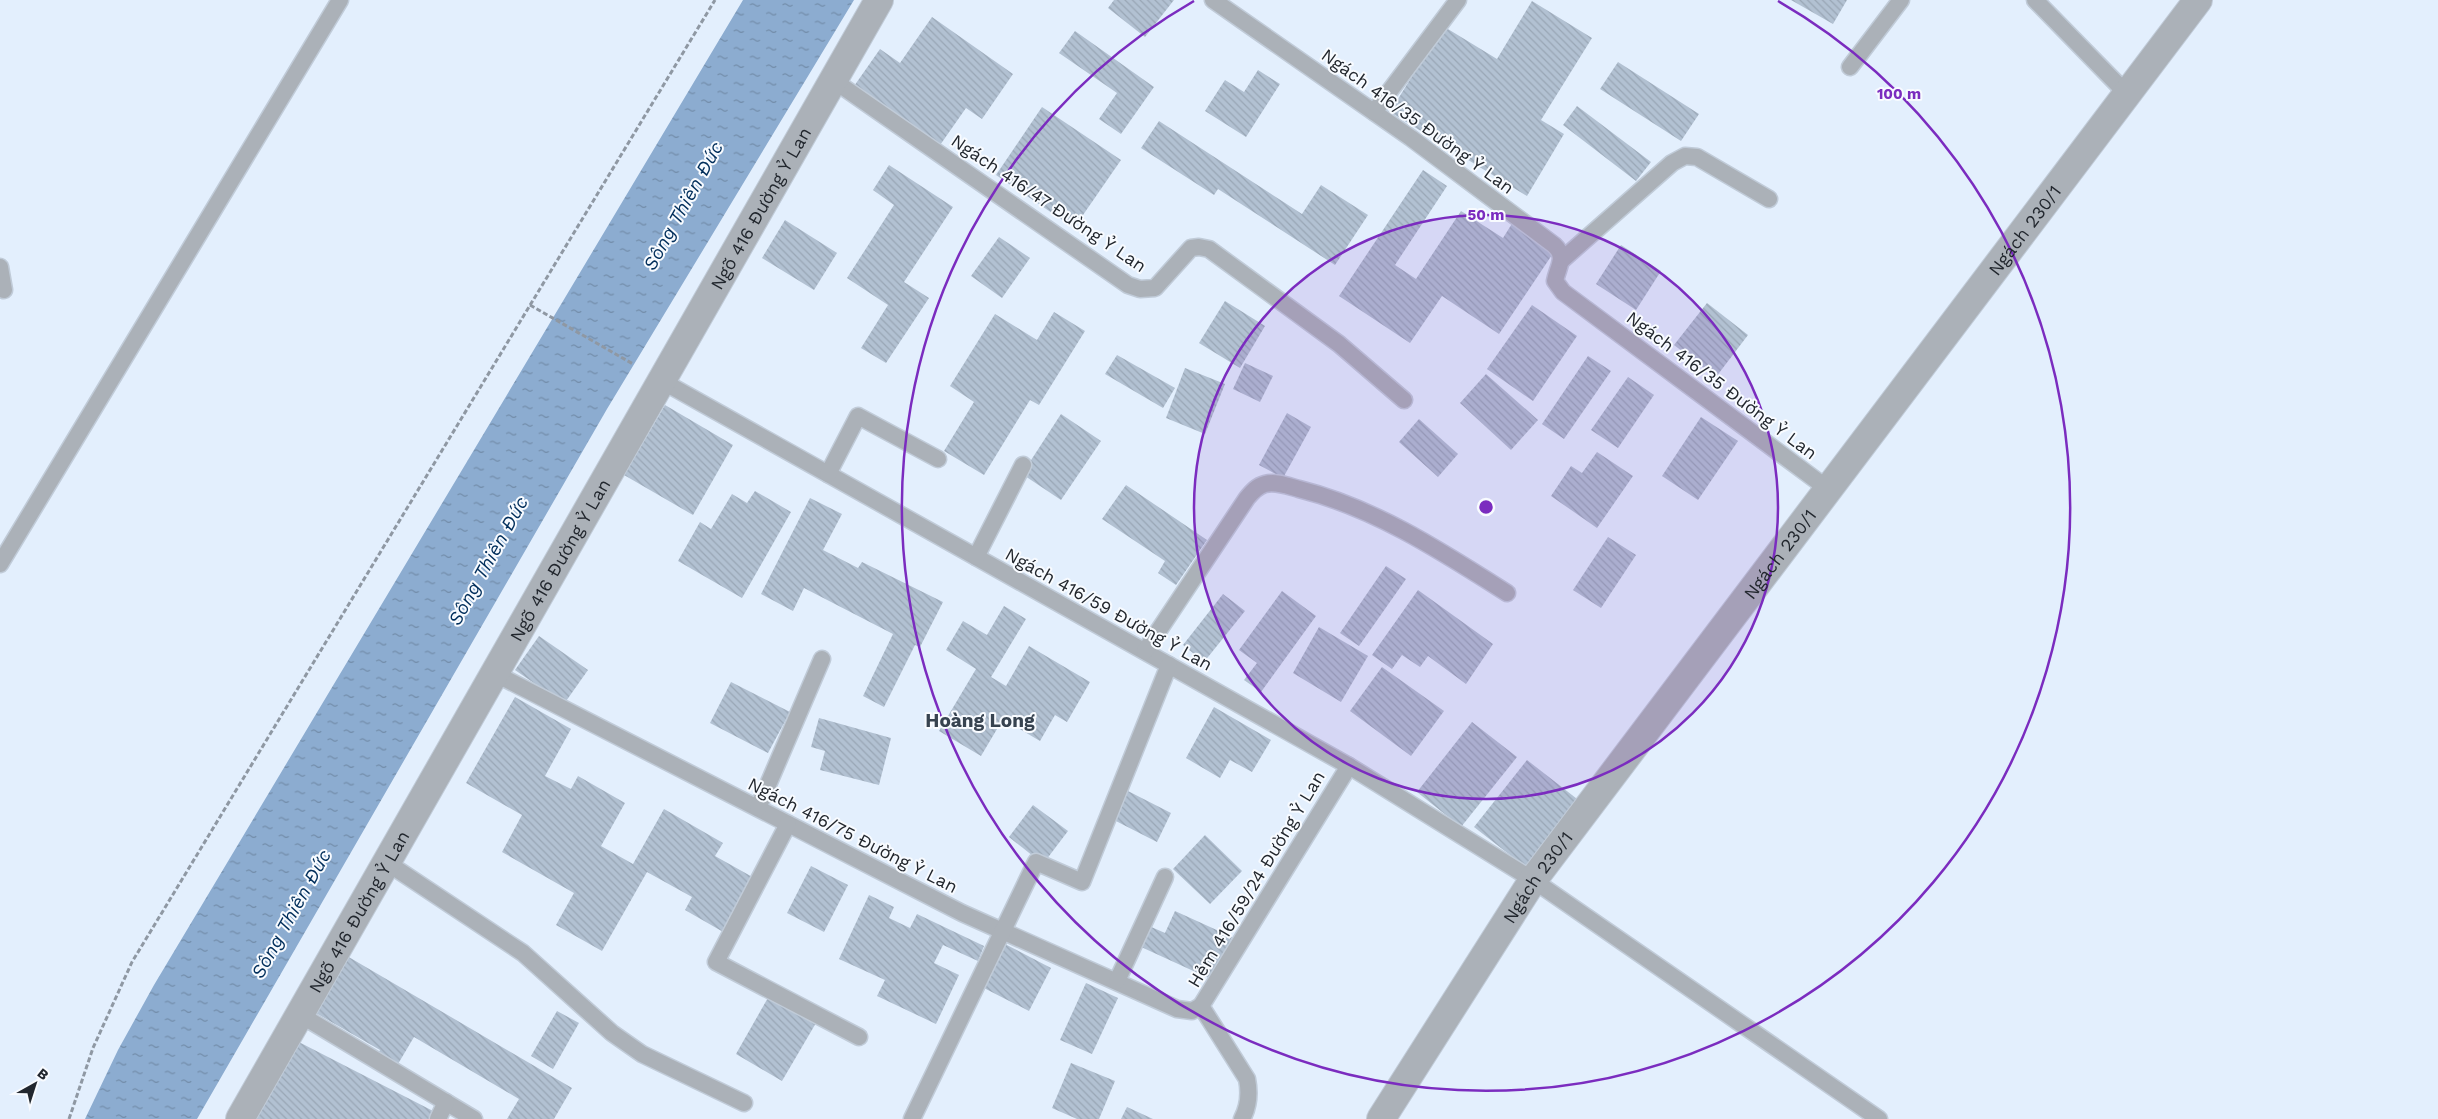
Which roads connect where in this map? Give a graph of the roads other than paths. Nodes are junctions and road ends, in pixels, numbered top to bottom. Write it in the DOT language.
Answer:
graph roads {
  1 [pos="340,0"];
  2 [pos="880,0"];
  3 [pos="1213,0"];
  4 [pos="1458,0"];
  5 [pos="1902,0"];
  6 [pos="2035,0"];
  7 [pos="2198,0"];
  8 [pos="1850,67"];
  9 [pos="833,80"];
  10 [pos="2127,94"];
  11 [pos="1374,112"];
  12 [pos="1769,199"];
  13 [pos="1562,260"];
  14 [pos="0,266"];
  15 [pos="4,290"];
  16 [pos="662,381"];
  17 [pos="1404,400"];
  18 [pos="938,459"];
  19 [pos="1024,465"];
  20 [pos="828,474"];
  21 [pos="1828,489"];
  22 [pos="976,557"];
  23 [pos="0,564"];
  24 [pos="1507,593"];
  25 [pos="1144,651"];
  26 [pos="822,659"];
  27 [pos="1169,665"];
  28 [pos="494,673"];
  29 [pos="1349,766"];
  30 [pos="758,808"];
  31 [pos="788,824"];
  32 [pos="386,862"];
  33 [pos="1165,877"];
  34 [pos="1533,880"];
  35 [pos="1004,931"];
  36 [pos="1117,981"];
  37 [pos="1201,1006"];
  38 [pos="299,1014"];
  39 [pos="859,1037"];
  40 [pos="446,1102"];
  41 [pos="744,1103"];
  42 [pos="240,1119"];
  43 [pos="438,1119"];
  44 [pos="474,1119"];
  45 [pos="912,1119"];
  46 [pos="1242,1119"];
  47 [pos="1381,1119"];
  48 [pos="1879,1119"];
  1 -- 23 [label="lane"];
  2 -- 9 [label="street, Ngõ 416 Đường Ỷ Lan"];
  3 -- 11 [label="lane, Ngách 416/35 Đường Ỷ Lan"];
  4 -- 11 [label="lane"];
  5 -- 8 [label="lane"];
  6 -- 10 [label="lane"];
  7 -- 10 [label="street, Ngách 230/1"];
  9 -- 16 [label="street, Ngõ 416 Đường Ỷ Lan"];
  9 -- 17 [label="lane, Ngách 416/47 Đường Ỷ Lan"];
  10 -- 21 [label="street, Ngách 230/1"];
  11 -- 13 [label="lane, Ngách 416/35 Đường Ỷ Lan"];
  12 -- 13 [label="lane"];
  13 -- 21 [label="lane, Ngách 416/35 Đường Ỷ Lan"];
  14 -- 15 [label="lane"];
  16 -- 20 [label="lane, Ngách 416/59 Đường Ỷ Lan"];
  16 -- 28 [label="street, Ngõ 416 Đường Ỷ Lan"];
  18 -- 20 [label="lane"];
  19 -- 22 [label="lane"];
  20 -- 22 [label="lane, Ngách 416/59 Đường Ỷ Lan"];
  21 -- 34 [label="street, Ngách 230/1"];
  22 -- 25 [label="lane, Ngách 416/59 Đường Ỷ Lan"];
  24 -- 25 [label="lane"];
  25 -- 27 [label="lane, Ngách 416/59 Đường Ỷ Lan"];
  26 -- 30 [label="lane"];
  27 -- 29 [label="lane, Ngách 416/59 Đường Ỷ Lan"];
  27 -- 35 [label="lane"];
  28 -- 30 [label="lane, Ngách 416/75 Đường Ỷ Lan"];
  28 -- 32 [label="street, Ngõ 416 Đường Ỷ Lan"];
  29 -- 34 [label="lane, Ngách 416/59 Đường Ỷ Lan"];
  29 -- 37 [label="lane, Hẻm 416/59/24 Đường Ỷ Lan"];
  30 -- 31 [label="lane, Ngách 416/75 Đường Ỷ Lan"];
  31 -- 35 [label="lane, Ngách 416/75 Đường Ỷ Lan"];
  31 -- 39 [label="lane"];
  32 -- 38 [label="street, Ngõ 416 Đường Ỷ Lan"];
  32 -- 41 [label="lane"];
  33 -- 36 [label="lane"];
  34 -- 47 [label="street, Ngách 230/1"];
  34 -- 48 [label="lane, Ngách 416/59 Đường Ỷ Lan"];
  35 -- 36 [label="lane, Ngách 416/75 Đường Ỷ Lan"];
  35 -- 45 [label="lane"];
  36 -- 37 [label="lane, Ngách 416/75 Đường Ỷ Lan"];
  37 -- 46 [label="lane, Hẻm 416/59/24 Đường Ỷ Lan"];
  38 -- 40 [label="lane"];
  38 -- 42 [label="street, Ngõ 416 Đường Ỷ Lan"];
  40 -- 43 [label="lane"];
  40 -- 44 [label="lane"];
}
